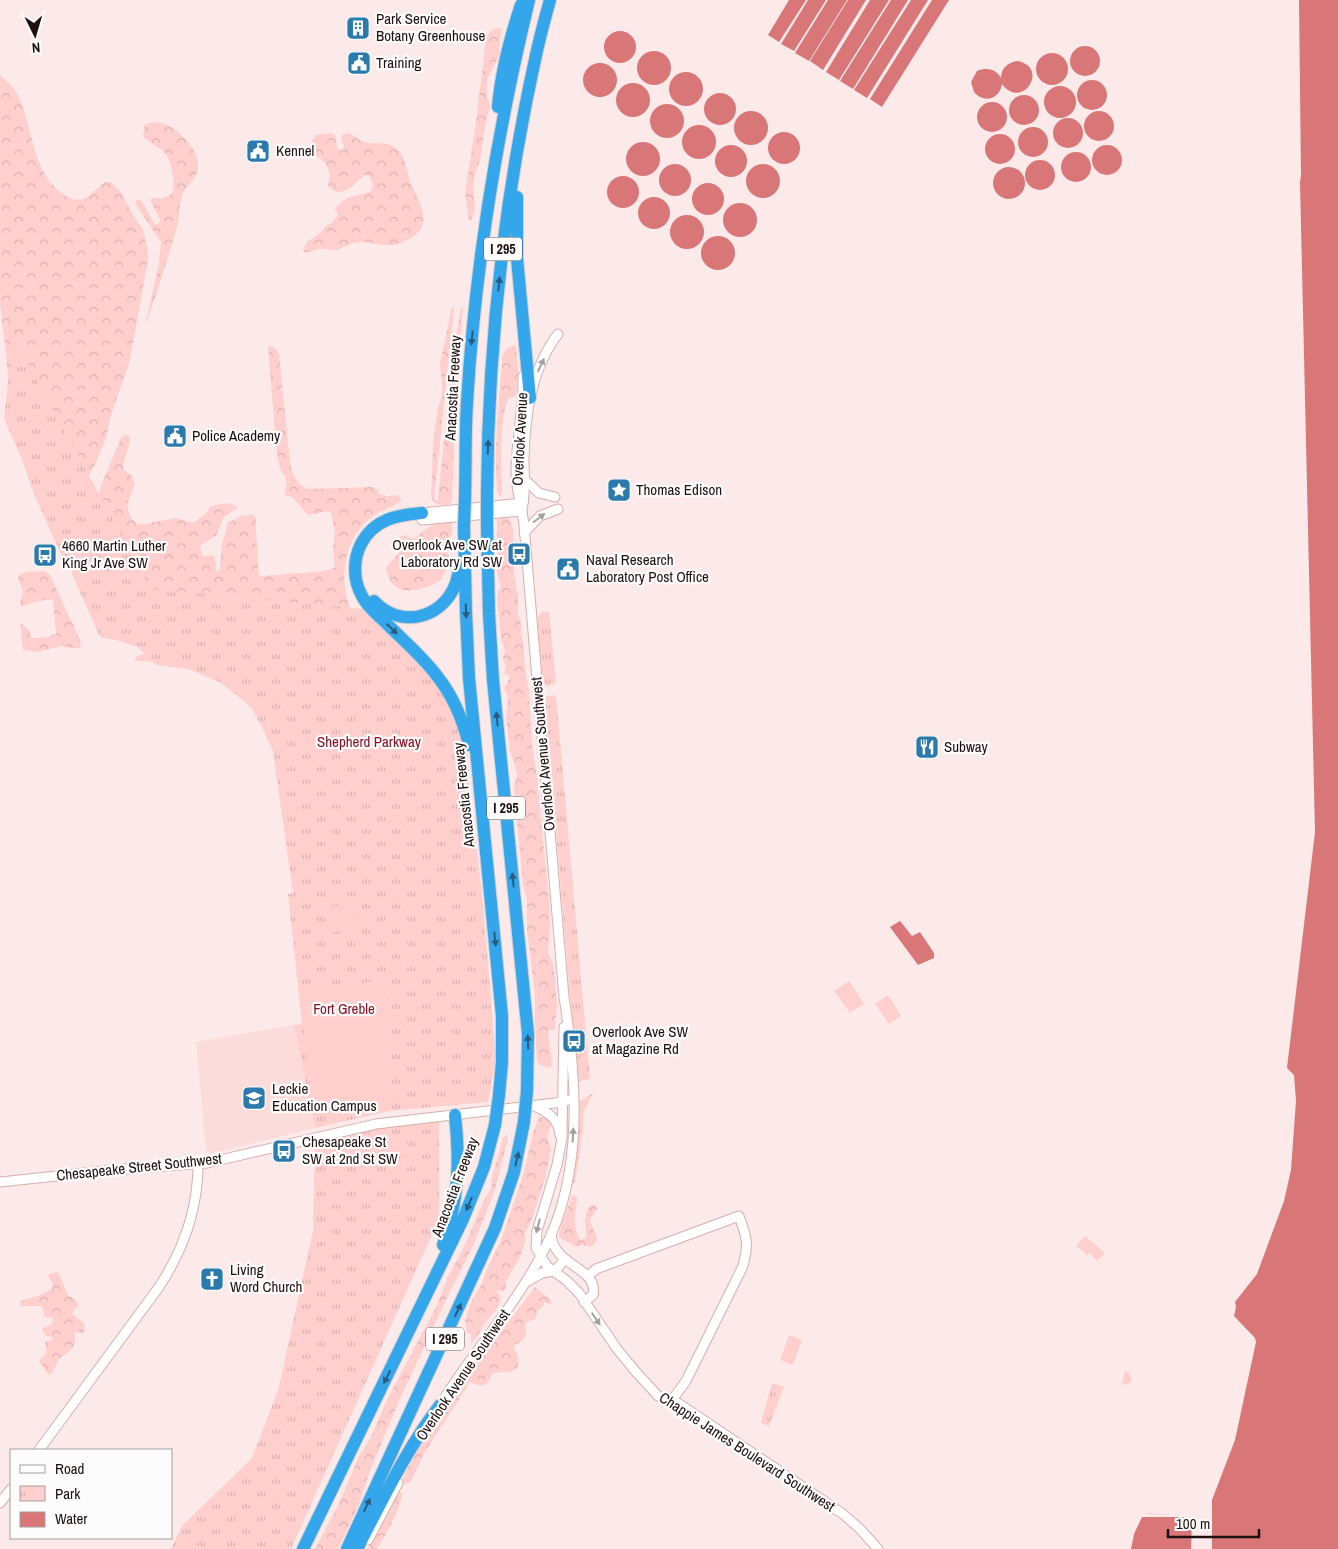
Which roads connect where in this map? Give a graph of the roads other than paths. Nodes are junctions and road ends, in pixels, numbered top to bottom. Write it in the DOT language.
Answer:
graph roads {
  1 [pos="522,0"];
  2 [pos="529,0"];
  3 [pos="549,4"];
  4 [pos="491,186"];
  5 [pos="558,334"];
  6 [pos="524,341"];
  7 [pos="530,398"];
  8 [pos="524,479"];
  9 [pos="555,497"];
  10 [pos="522,506"];
  11 [pos="558,509"];
  12 [pos="422,516"];
  13 [pos="462,527"];
  14 [pos="524,533"];
  15 [pos="489,880"];
  16 [pos="564,997"];
  17 [pos="573,1098"];
  18 [pos="564,1101"];
  19 [pos="533,1106"];
  20 [pos="455,1115"];
  21 [pos="561,1145"];
  22 [pos="198,1164"];
  23 [pos="0,1182"];
  24 [pos="551,1233"];
  25 [pos="540,1257"];
  26 [pos="565,1259"];
  27 [pos="555,1271"];
  28 [pos="588,1276"];
  29 [pos="526,1282"];
  30 [pos="584,1302"];
  31 [pos="408,1333"];
  32 [pos="672,1400"];
  33 [pos="440,1404"];
  34 [pos="40,1449"];
  35 [pos="10,1490"];
  36 [pos="0,1504"];
  37 [pos="303,1549"];
  38 [pos="347,1549"];
  39 [pos="357,1549"];
  40 [pos="364,1549"];
  41 [pos="878,1549"];
  1 -- 4 [label="highway"];
  2 -- 4 [label="highway, Anacostia Freeway / I 295"];
  3 -- 6 [label="highway"];
  38 -- 3 [label="highway, I 295, one-way, bridge"];
  4 -- 13 [label="highway, Anacostia Freeway / I 295, one-way, bridge"];
  7 -- 5 [label="street, Overlook Avenue, one-way"];
  6 -- 7 [label="highway"];
  6 -- 10 [label="street, Overlook Avenue"];
  7 -- 8 [label="street, Overlook Avenue"];
  8 -- 9 [label="street"];
  8 -- 10 [label="street, Overlook Avenue"];
  10 -- 12 [label="street"];
  10 -- 14 [label="street, Overlook Avenue Southwest"];
  14 -- 11 [label="street, one-way"];
  12 -- 13 [label="highway"];
  12 -- 15 [label="highway, one-way"];
  13 -- 15 [label="highway, Anacostia Freeway / I 295, one-way"];
  14 -- 16 [label="street, Overlook Avenue Southwest"];
  15 -- 31 [label="highway, Anacostia Freeway / I 295, one-way, bridge"];
  16 -- 17 [label="street, Overlook Avenue Southwest"];
  16 -- 18 [label="street, Overlook Avenue Southwest"];
  17 -- 18 [label="street, Chesapeake Street Southwest"];
  24 -- 17 [label="street, Overlook Avenue Southwest, one-way"];
  18 -- 19 [label="street, Chesapeake Street Southwest"];
  18 -- 21 [label="street, Overlook Avenue Southwest"];
  19 -- 20 [label="street, Chesapeake Street Southwest"];
  19 -- 21 [label="street"];
  20 -- 22 [label="street, Chesapeake Street Southwest"];
  20 -- 31 [label="highway"];
  21 -- 25 [label="street, Overlook Avenue Southwest, one-way"];
  22 -- 23 [label="street, Chesapeake Street Southwest"];
  22 -- 34 [label="street"];
  24 -- 25 [label="street, Overlook Avenue Southwest"];
  24 -- 26 [label="street"];
  25 -- 27 [label="street, Chappie James Boulevard Southwest"];
  25 -- 29 [label="street, Overlook Avenue Southwest"];
  26 -- 27 [label="street"];
  26 -- 28 [label="street"];
  27 -- 29 [label="street"];
  27 -- 30 [label="street, Chappie James Boulevard Southwest"];
  28 -- 30 [label="street"];
  28 -- 32 [label="street"];
  29 -- 33 [label="street, Overlook Avenue Southwest"];
  30 -- 32 [label="street, Chappie James Boulevard Southwest, one-way"];
  31 -- 37 [label="highway, Anacostia Freeway / I 295, one-way"];
  32 -- 41 [label="street, Chappie James Boulevard Southwest"];
  33 -- 39 [label="highway"];
  33 -- 40 [label="street, Overlook Avenue Southwest"];
  35 -- 36 [label="street"];
}
